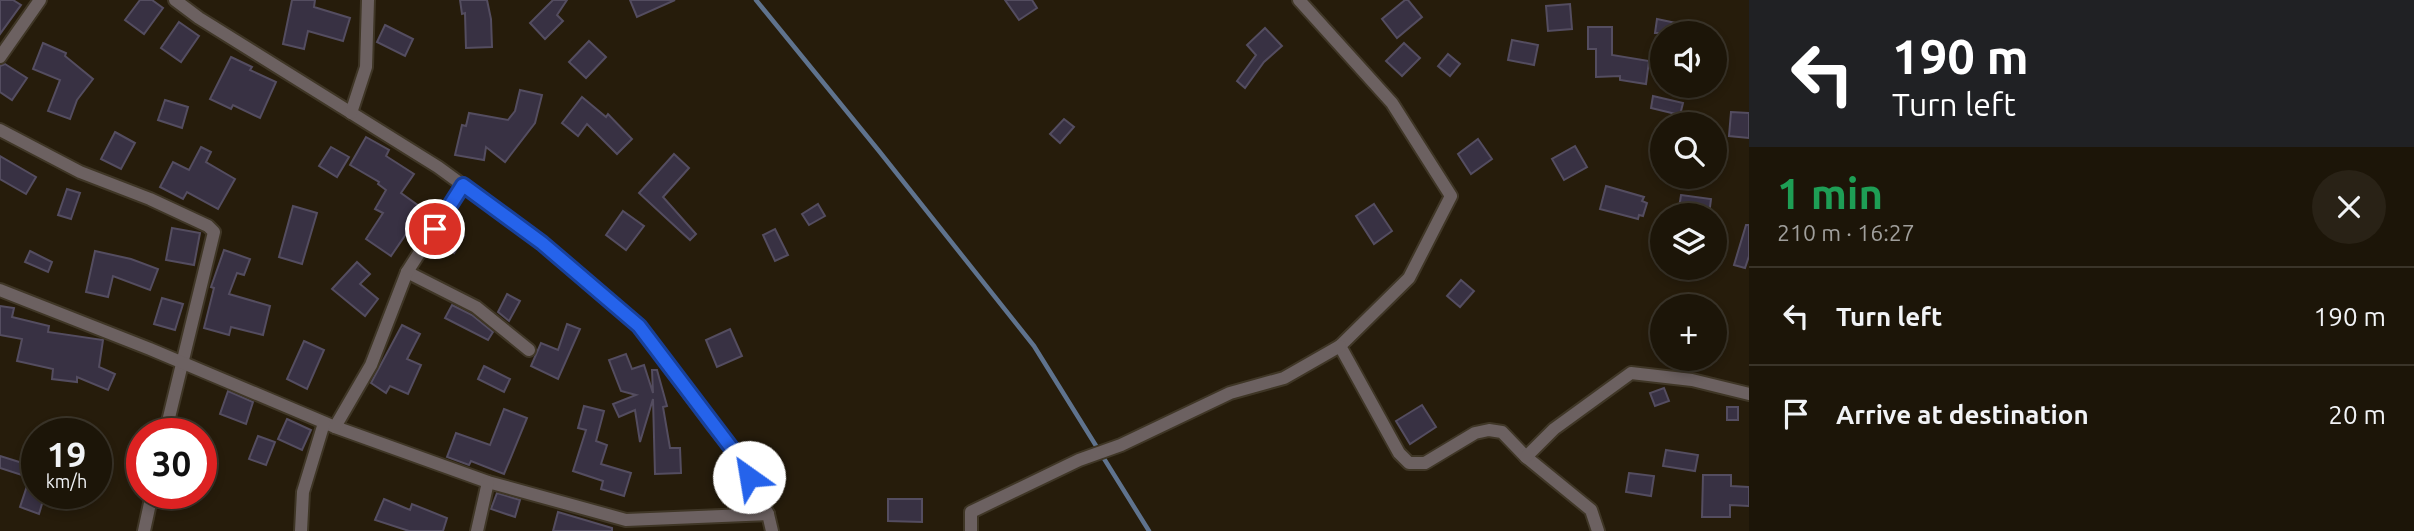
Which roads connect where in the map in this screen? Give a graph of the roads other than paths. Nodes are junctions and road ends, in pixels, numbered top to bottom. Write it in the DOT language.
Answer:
graph roads {
  1 [pos="40,0"];
  2 [pos="175,0"];
  3 [pos="368,0"];
  4 [pos="1299,0"];
  5 [pos="0,57"];
  6 [pos="351,113"];
  7 [pos="0,130"];
  8 [pos="463,185"];
  9 [pos="407,272"];
  10 [pos="0,290"];
  11 [pos="1340,346"];
  12 [pos="529,350"];
  13 [pos="181,362"];
  14 [pos="1749,394"];
  15 [pos="169,418"];
  16 [pos="330,425"];
  17 [pos="1526,457"];
  18 [pos="488,482"];
  19 [pos="149,509"];
  20 [pos="768,514"];
  21 [pos="144,531"];
  22 [pos="301,531"];
  23 [pos="477,531"];
  24 [pos="772,531"];
  25 [pos="971,531"];
  26 [pos="1598,531"];
  1 -- 5 [label="street"];
  2 -- 6 [label="street"];
  3 -- 6 [label="street"];
  4 -- 11 [label="street"];
  6 -- 8 [label="street"];
  7 -- 13 [label="street"];
  8 -- 9 [label="street"];
  8 -- 20 [label="street"];
  9 -- 12 [label="street"];
  9 -- 16 [label="street"];
  10 -- 13 [label="street"];
  11 -- 17 [label="street"];
  11 -- 25 [label="street"];
  13 -- 15 [label="street"];
  13 -- 16 [label="street"];
  14 -- 17 [label="street"];
  16 -- 18 [label="street"];
  16 -- 22 [label="street"];
  17 -- 26 [label="street"];
  18 -- 20 [label="street"];
  18 -- 23 [label="street"];
  19 -- 21 [label="street"];
  20 -- 24 [label="street"];
}
